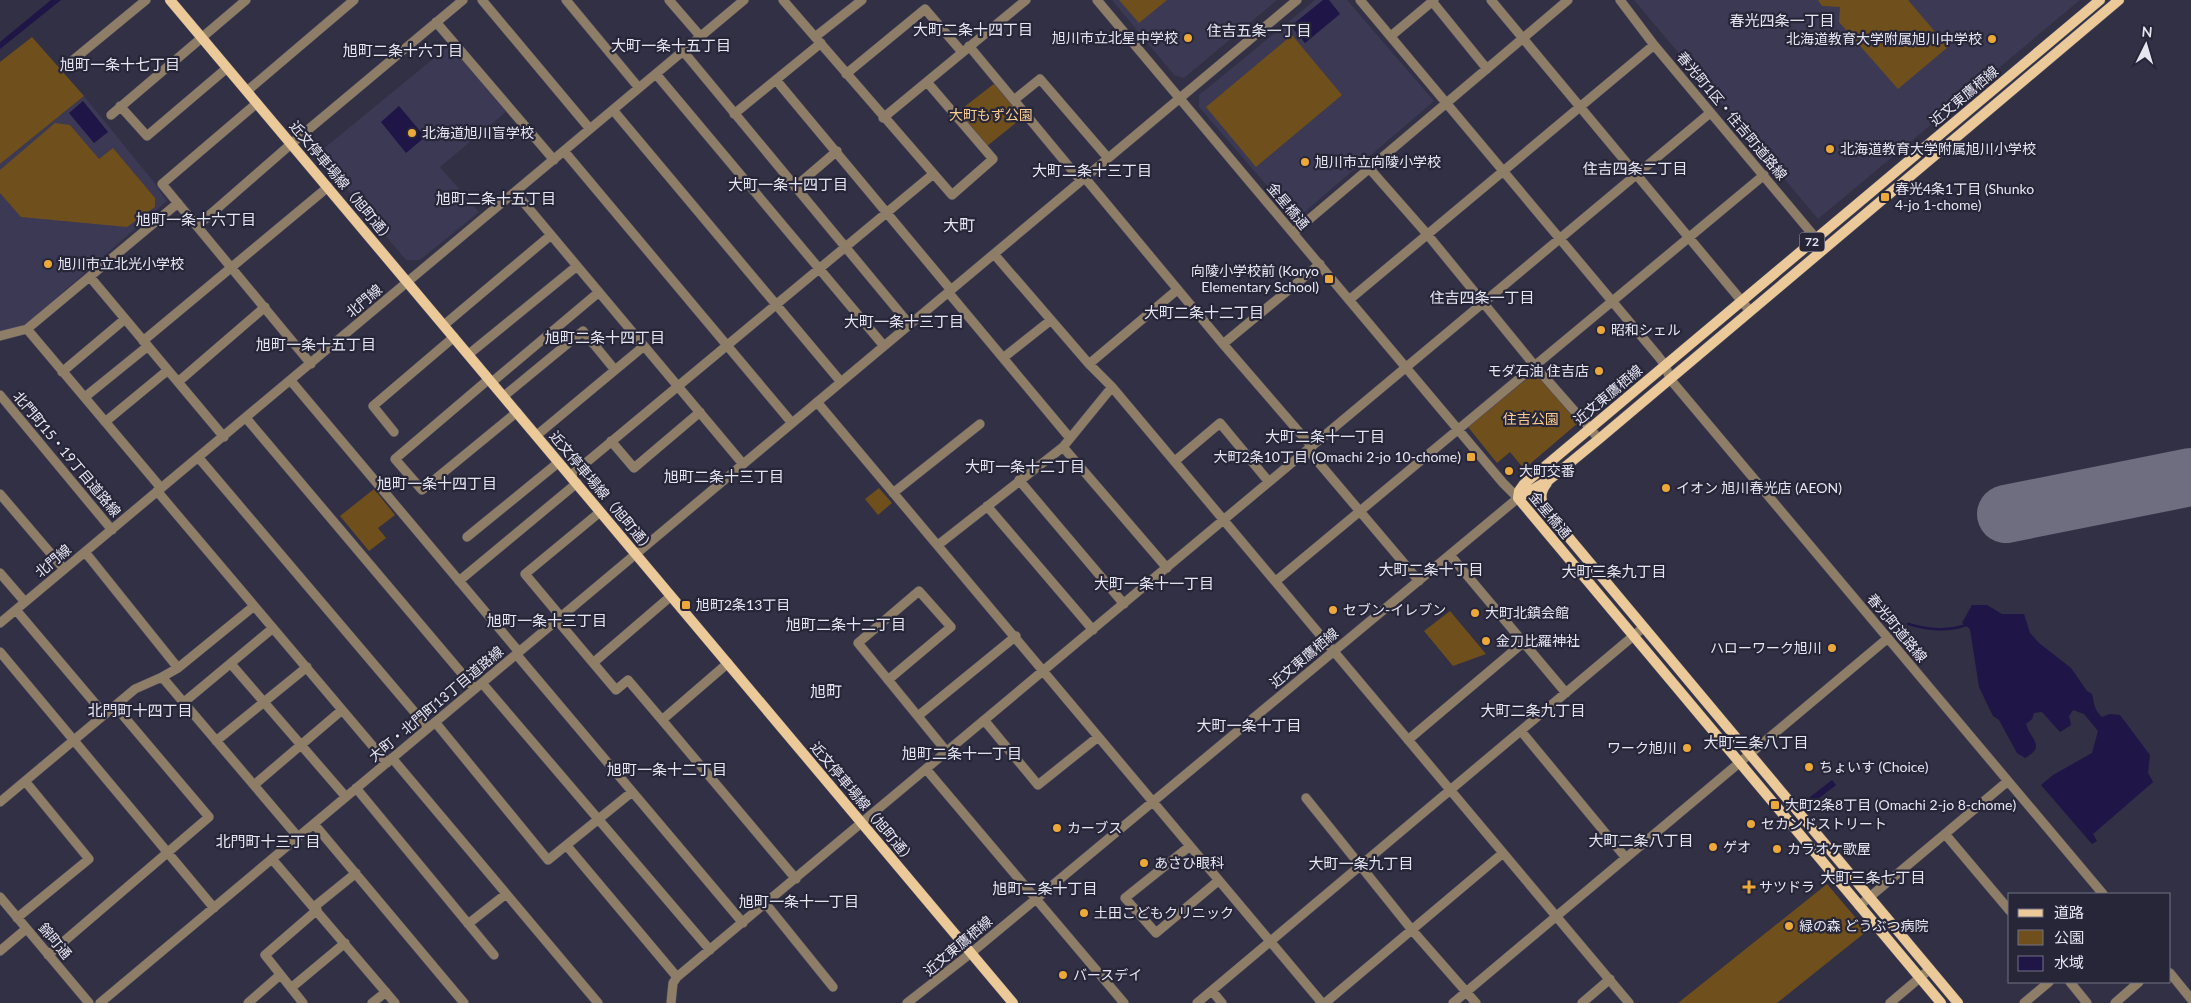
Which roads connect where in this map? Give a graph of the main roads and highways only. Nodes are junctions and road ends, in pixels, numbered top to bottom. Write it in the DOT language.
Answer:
graph roads {
  1 [pos="170,0"];
  2 [pos="2100,0"];
  3 [pos="2119,0"];
  4 [pos="1549,480"];
  5 [pos="1518,498"];
  6 [pos="1545,509"];
  7 [pos="1012,1003"];
  8 [pos="1941,1003"];
  9 [pos="1958,1003"];
  1 -- 7 [label="main road, 近文停車場線（旭町通）"];
  2 -- 5 [label="main road, 近文東鷹栖線 / 72"];
  3 -- 4 [label="main road, 近文東鷹栖線 / 72"];
  4 -- 5 [label="main road, 72"];
  4 -- 6 [label="main road, 金星橋通"];
  5 -- 6 [label="main road"];
  5 -- 8 [label="main road, 金星橋通"];
  6 -- 9 [label="main road, 金星橋通"];
}
